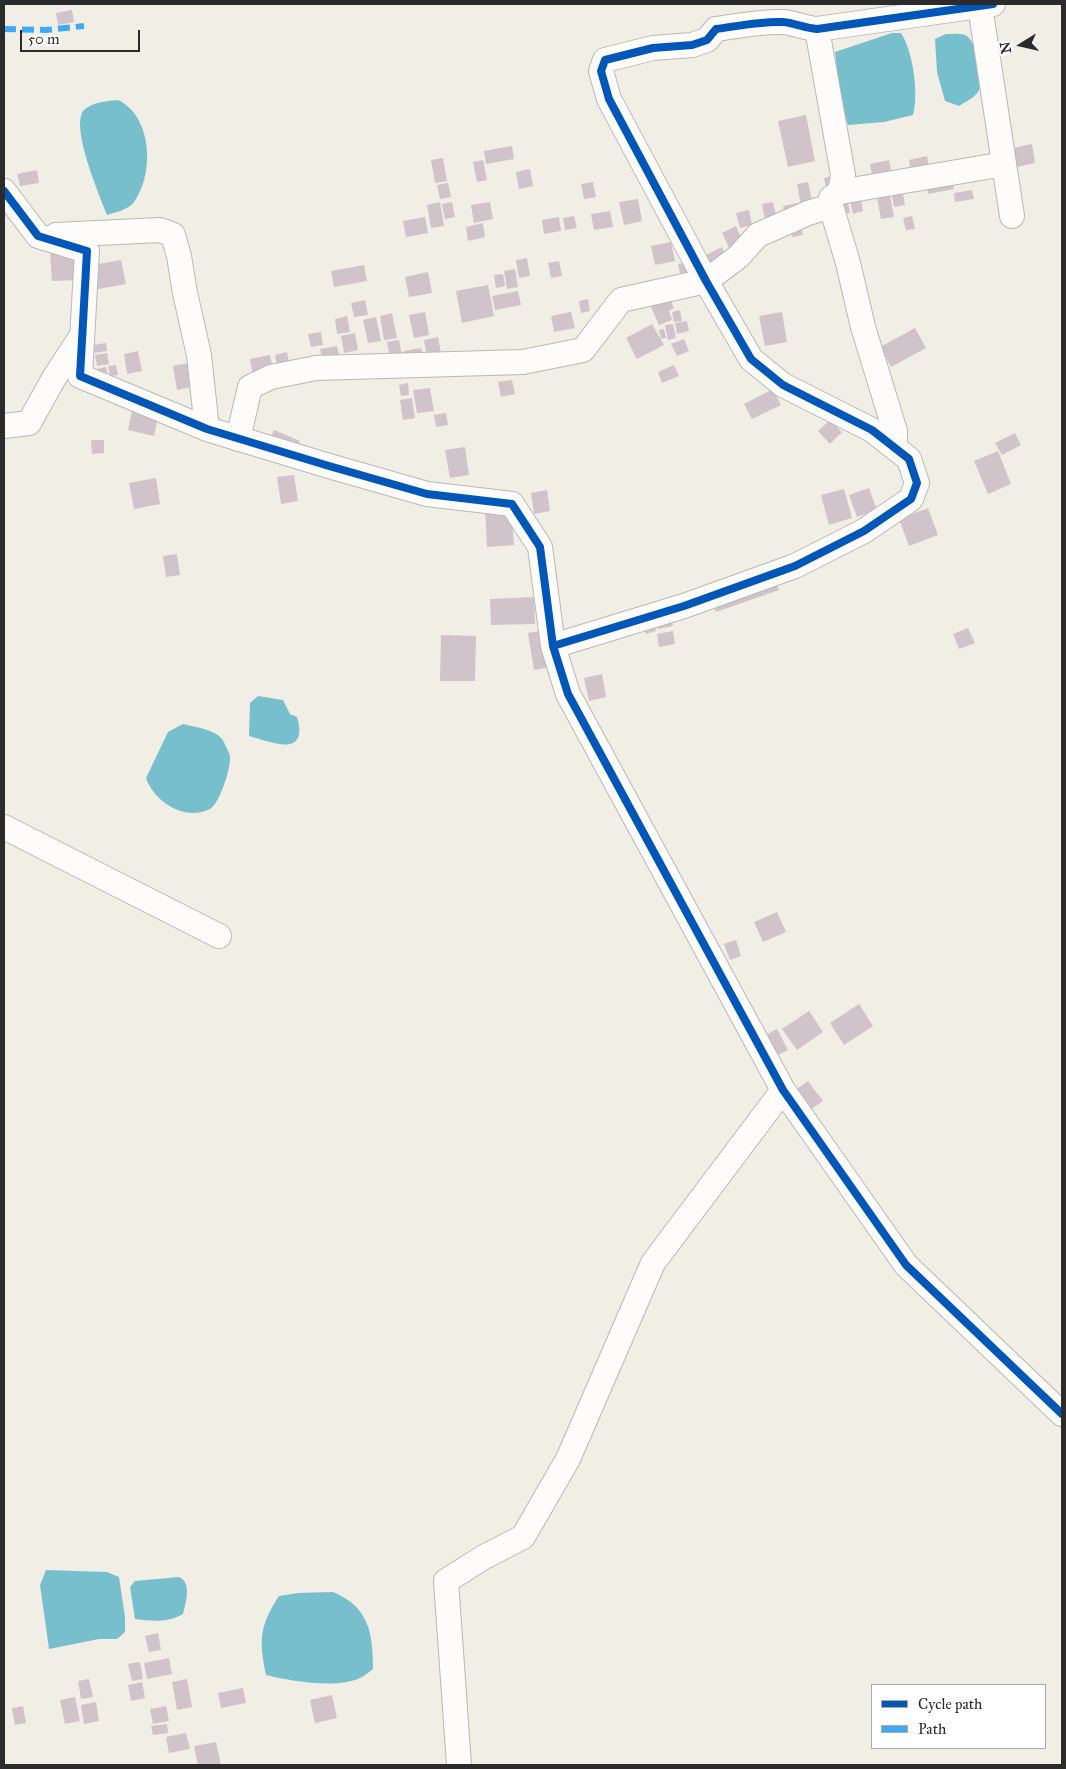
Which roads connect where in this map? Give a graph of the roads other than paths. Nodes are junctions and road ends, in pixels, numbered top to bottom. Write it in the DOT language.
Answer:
graph roads {
  1 [pos="986,5"];
  2 [pos="818,29"];
  3 [pos="1004,164"];
  4 [pos="4,192"];
  5 [pos="836,199"];
  6 [pos="1012,216"];
  7 [pos="38,236"];
  8 [pos="706,281"];
  9 [pos="82,335"];
  10 [pos="4,426"];
  11 [pos="207,429"];
  12 [pos="238,439"];
  13 [pos="895,448"];
  14 [pos="553,646"];
  15 [pos="4,827"];
  16 [pos="219,936"];
  17 [pos="784,1090"];
  18 [pos="1062,1414"];
  19 [pos="458,1765"];
  1 -- 2 [label="street"];
  1 -- 3 [label="street"];
  2 -- 5 [label="street"];
  2 -- 8 [label="street"];
  3 -- 5 [label="street"];
  3 -- 6 [label="street"];
  4 -- 7 [label="street"];
  5 -- 8 [label="street"];
  5 -- 13 [label="street"];
  7 -- 9 [label="street"];
  7 -- 11 [label="street"];
  8 -- 12 [label="street"];
  8 -- 13 [label="street"];
  9 -- 10 [label="street"];
  9 -- 11 [label="street"];
  11 -- 12 [label="street"];
  12 -- 14 [label="street"];
  13 -- 14 [label="street"];
  14 -- 17 [label="street"];
  15 -- 16 [label="street"];
  17 -- 18 [label="street"];
  17 -- 19 [label="street"];
}
